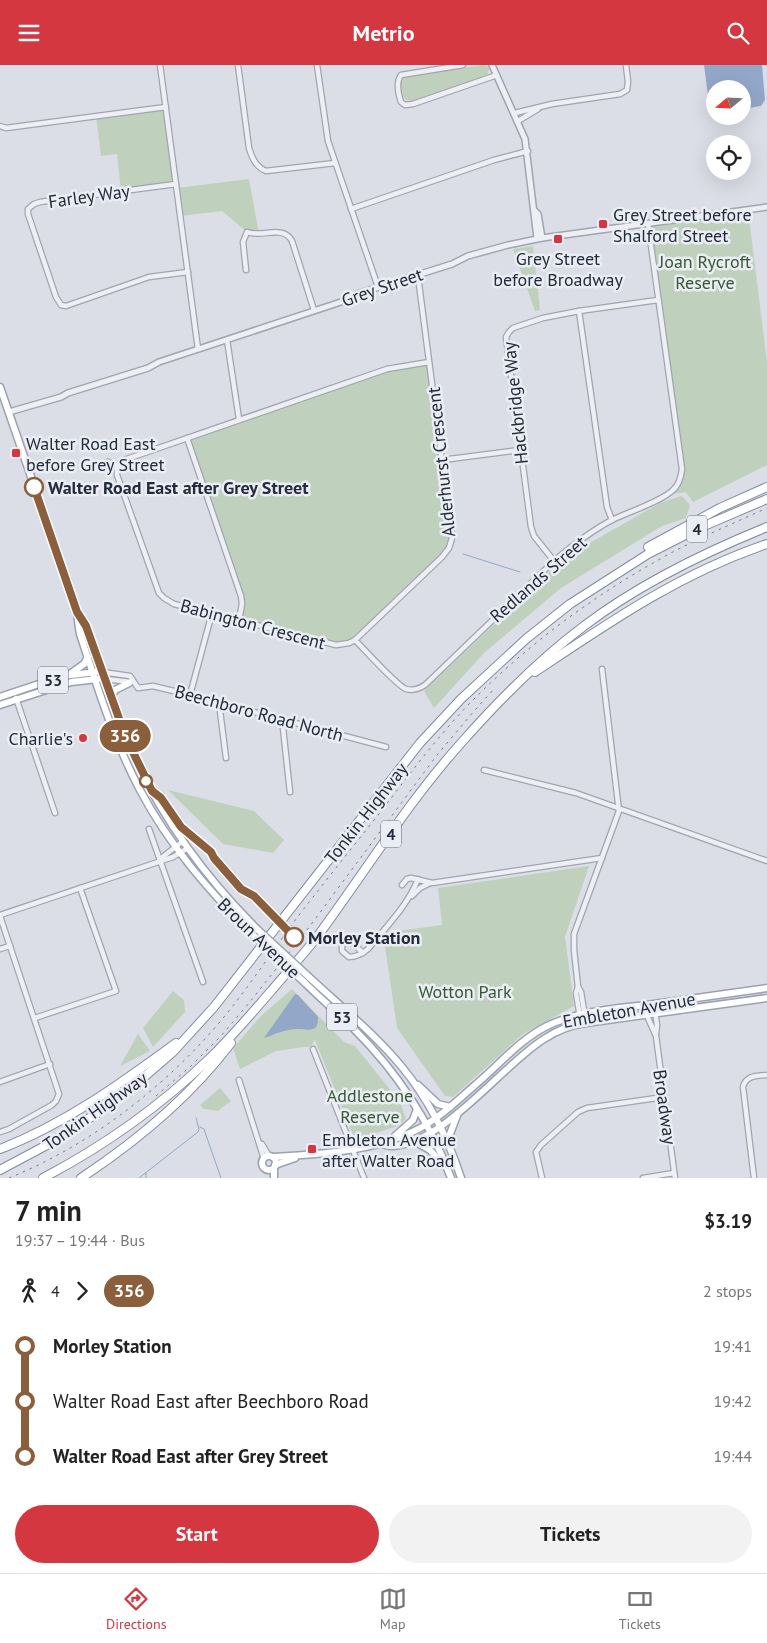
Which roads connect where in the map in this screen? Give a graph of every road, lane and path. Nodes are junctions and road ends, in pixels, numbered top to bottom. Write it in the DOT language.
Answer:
graph roads {
  1 [pos="160,65"];
  2 [pos="238,65"];
  3 [pos="317,65"];
  4 [pos="463,65"];
  5 [pos="492,65"];
  6 [pos="626,65"];
  7 [pos="497,75"];
  8 [pos="166,107"];
  9 [pos="539,108"];
  10 [pos="515,113"];
  11 [pos="518,121"];
  12 [pos="0,126"];
  13 [pos="528,151"];
  14 [pos="335,163"];
  15 [pos="176,184"];
  16 [pos="767,207"];
  17 [pos="351,209"];
  18 [pos="648,224"];
  19 [pos="539,238"];
  20 [pos="246,270"];
  21 [pos="188,272"];
  22 [pos="418,275"];
  23 [pos="378,287"];
  24 [pos="658,300"];
  25 [pos="314,310"];
  26 [pos="580,311"];
  27 [pos="227,340"];
  28 [pos="198,349"];
  29 [pos="429,362"];
  30 [pos="0,387"];
  31 [pos="9,412"];
  32 [pos="239,419"];
  33 [pos="187,438"];
  34 [pos="520,450"];
  35 [pos="442,460"];
  36 [pos="108,462"];
  37 [pos="117,466"];
  38 [pos="767,487"];
  39 [pos="767,499"];
  40 [pos="612,520"];
  41 [pos="767,527"];
  42 [pos="767,544"];
  43 [pos="554,561"];
  44 [pos="630,564"];
  45 [pos="77,612"];
  46 [pos="212,613"];
  47 [pos="239,620"];
  48 [pos="355,640"];
  49 [pos="88,657"];
  50 [pos="602,669"];
  51 [pos="102,671"];
  52 [pos="66,676"];
  53 [pos="94,676"];
  54 [pos="105,679"];
  55 [pos="521,681"];
  56 [pos="132,682"];
  57 [pos="14,692"];
  58 [pos="190,695"];
  59 [pos="0,697"];
  60 [pos="111,697"];
  61 [pos="16,699"];
  62 [pos="219,703"];
  63 [pos="0,705"];
  64 [pos="282,719"];
  65 [pos="386,747"];
  66 [pos="226,758"];
  67 [pos="484,770"];
  68 [pos="290,792"];
  69 [pos="619,807"];
  70 [pos="55,813"];
  71 [pos="150,829"];
  72 [pos="182,841"];
  73 [pos="175,846"];
  74 [pos="188,848"];
  75 [pos="180,853"];
  76 [pos="602,858"];
  77 [pos="160,860"];
  78 [pos="767,861"];
  79 [pos="418,879"];
  80 [pos="432,883"];
  81 [pos="402,885"];
  82 [pos="80,888"];
  83 [pos="406,902"];
  84 [pos="0,916"];
  85 [pos="255,932"];
  86 [pos="10,946"];
  87 [pos="0,949"];
  88 [pos="363,953"];
  89 [pos="203,982"];
  90 [pos="767,988"];
  91 [pos="767,998"];
  92 [pos="690,999"];
  93 [pos="654,1004"];
  94 [pos="259,1005"];
  95 [pos="646,1005"];
  96 [pos="712,1005"];
  97 [pos="656,1013"];
  98 [pos="582,1014"];
  99 [pos="647,1014"];
  100 [pos="35,1018"];
  101 [pos="554,1023"];
  102 [pos="580,1024"];
  103 [pos="190,1033"];
  104 [pos="656,1036"];
  105 [pos="312,1049"];
  106 [pos="514,1050"];
  107 [pos="520,1057"];
  108 [pos="50,1064"];
  109 [pos="767,1075"];
  110 [pos="408,1076"];
  111 [pos="239,1080"];
  112 [pos="0,1082"];
  113 [pos="664,1097"];
  114 [pos="450,1107"];
  115 [pos="417,1109"];
  116 [pos="459,1112"];
  117 [pos="436,1118"];
  118 [pos="426,1125"];
  119 [pos="440,1126"];
  120 [pos="0,1132"];
  121 [pos="431,1133"];
  122 [pos="390,1140"];
  123 [pos="414,1141"];
  124 [pos="380,1144"];
  125 [pos="449,1144"];
  126 [pos="0,1149"];
  127 [pos="352,1149"];
  128 [pos="301,1156"];
  129 [pos="268,1158"];
  130 [pos="274,1166"];
  131 [pos="264,1167"];
  132 [pos="0,1170"];
  133 [pos="450,1175"];
  134 [pos="674,1175"];
  135 [pos="43,1178"];
  136 [pos="81,1178"];
  137 [pos="268,1178"];
  138 [pos="274,1178"];
  139 [pos="364,1178"];
  140 [pos="462,1178"];
  141 [pos="542,1178"];
  142 [pos="642,1178"];
  143 [pos="754,1178"];
  1 -- 8 [label="street"];
  2 -- 14 [label="street"];
  3 -- 14 [label="street"];
  4 -- 7 [label="street"];
  5 -- 7 [label="street"];
  6 -- 9 [label="street"];
  7 -- 10 [label="street"];
  8 -- 12 [label="street"];
  8 -- 15 [label="street"];
  9 -- 10 [label="street"];
  9 -- 11 [label="street"];
  10 -- 11 [label="street"];
  11 -- 13 [label="street"];
  13 -- 17 [label="street"];
  13 -- 19 [label="street"];
  14 -- 17 [label="street"];
  15 -- 21 [label="street"];
  15 -- 21 [label="street, Farley Way"];
  16 -- 18 [label="street, Grey Street"];
  17 -- 23 [label="street"];
  18 -- 19 [label="street, Grey Street"];
  18 -- 24 [label="street"];
  19 -- 22 [label="street, Grey Street"];
  20 -- 25 [label="street"];
  21 -- 28 [label="street"];
  22 -- 23 [label="street, Grey Street"];
  22 -- 29 [label="street, Alderhurst Crescent"];
  23 -- 25 [label="street, Grey Street"];
  24 -- 26 [label="street, Hackbridge Way"];
  24 -- 40 [label="street, Redlands Street"];
  25 -- 27 [label="street, Grey Street"];
  26 -- 34 [label="street, Hackbridge Way"];
  26 -- 40 [label="street"];
  27 -- 28 [label="street, Grey Street"];
  27 -- 32 [label="street"];
  28 -- 31 [label="street, Grey Street"];
  29 -- 32 [label="street"];
  29 -- 35 [label="street, Alderhurst Crescent"];
  30 -- 31 [label="main road"];
  31 -- 45 [label="main road"];
  32 -- 33 [label="street"];
  33 -- 37 [label="street"];
  33 -- 47 [label="street"];
  34 -- 35 [label="street"];
  34 -- 43 [label="street, Hackbridge Way"];
  35 -- 48 [label="street, Alderhurst Crescent"];
  36 -- 37 [label="street"];
  37 -- 46 [label="street, Babington Crescent"];
  38 -- 44 [label="highway"];
  39 -- 44 [label="highway, Tonkin Highway / 4"];
  40 -- 43 [label="street, Redlands Street"];
  41 -- 55 [label="highway, Tonkin Highway / 4"];
  42 -- 55 [label="highway"];
  43 -- 48 [label="street, Redlands Street"];
  44 -- 103 [label="highway, Tonkin Highway / 4"];
  45 -- 49 [label="main road, Broun Avenue"];
  45 -- 51 [label="main road"];
  46 -- 47 [label="street, Babington Crescent"];
  46 -- 58 [label="street"];
  47 -- 48 [label="street, Babington Crescent"];
  49 -- 52 [label="main road"];
  49 -- 53 [label="main road, Broun Avenue"];
  50 -- 69 [label="street"];
  51 -- 53 [label="main road, Beechboro Road North / 53"];
  51 -- 54 [label="main road, 53"];
  51 -- 56 [label="street, Beechboro Road North"];
  52 -- 53 [label="main road, Beechboro Road North / 53"];
  52 -- 57 [label="main road, Beechboro Road North / 53"];
  53 -- 54 [label="main road, Beechboro Road North"];
  53 -- 61 [label="main road, Beechboro Road North / 53"];
  53 -- 73 [label="main road, Broun Avenue / 53"];
  54 -- 56 [label="street, Beechboro Road North"];
  54 -- 60 [label="main road, Broun Avenue / 53"];
  55 -- 94 [label="highway, Tonkin Highway / 4"];
  56 -- 58 [label="street, Beechboro Road North"];
  56 -- 60 [label="main road"];
  57 -- 59 [label="main road, Beechboro Road North / 53"];
  57 -- 61 [label="street"];
  58 -- 62 [label="street, Beechboro Road North"];
  60 -- 72 [label="main road, Broun Avenue / 53"];
  61 -- 63 [label="main road, Beechboro Road North / 53"];
  61 -- 70 [label="street"];
  62 -- 64 [label="street, Beechboro Road North"];
  62 -- 66 [label="street"];
  64 -- 65 [label="street, Beechboro Road North"];
  64 -- 68 [label="street"];
  67 -- 69 [label="street"];
  69 -- 76 [label="street"];
  69 -- 78 [label="street"];
  71 -- 77 [label="street"];
  72 -- 73 [label="street"];
  72 -- 74 [label="main road, Broun Avenue / 53"];
  73 -- 75 [label="main road, Broun Avenue / 53"];
  73 -- 77 [label="street"];
  74 -- 75 [label="street"];
  74 -- 85 [label="main road, Broun Avenue / 53"];
  75 -- 77 [label="street"];
  75 -- 85 [label="main road, Broun Avenue / 53"];
  76 -- 80 [label="street"];
  76 -- 98 [label="street"];
  77 -- 82 [label="street"];
  77 -- 89 [label="street"];
  79 -- 80 [label="street"];
  79 -- 81 [label="street"];
  79 -- 83 [label="street"];
  80 -- 83 [label="street"];
  82 -- 84 [label="street"];
  82 -- 100 [label="street"];
  83 -- 88 [label="street"];
  84 -- 86 [label="street"];
  85 -- 110 [label="main road, Broun Avenue / 53, bridge"];
  85 -- 115 [label="main road, Broun Avenue / 53, bridge"];
  86 -- 87 [label="street"];
  86 -- 100 [label="street"];
  88 -- 88 [label="street"];
  90 -- 92 [label="main road, Embleton Avenue"];
  91 -- 96 [label="main road, Embleton Avenue"];
  92 -- 93 [label="main road, Embleton Avenue"];
  92 -- 96 [label="main road"];
  93 -- 95 [label="main road, Embleton Avenue"];
  93 -- 97 [label="street, Broadway"];
  94 -- 135 [label="highway, Tonkin Highway / 4"];
  94 -- 136 [label="highway"];
  95 -- 98 [label="main road, Embleton Avenue"];
  95 -- 99 [label="street, Broadway"];
  96 -- 97 [label="main road, Embleton Avenue"];
  97 -- 99 [label="main road, Embleton Avenue"];
  97 -- 104 [label="street, Broadway"];
  98 -- 101 [label="main road, Embleton Avenue"];
  98 -- 102 [label="street"];
  99 -- 102 [label="main road, Embleton Avenue"];
  99 -- 104 [label="street, Broadway"];
  100 -- 108 [label="street"];
  101 -- 102 [label="main road"];
  101 -- 106 [label="main road, Embleton Avenue"];
  102 -- 107 [label="main road, Embleton Avenue"];
  103 -- 126 [label="highway"];
  103 -- 132 [label="highway, Tonkin Highway / 4"];
  104 -- 113 [label="street, Broadway"];
  105 -- 127 [label="street"];
  106 -- 107 [label="main road"];
  106 -- 114 [label="main road, Embleton Avenue"];
  107 -- 116 [label="main road, Embleton Avenue"];
  108 -- 112 [label="street"];
  108 -- 120 [label="street"];
  109 -- 143 [label="street"];
  110 -- 114 [label="main road"];
  110 -- 117 [label="main road, Broun Avenue / 53"];
  111 -- 129 [label="street"];
  113 -- 134 [label="street, Broadway"];
  113 -- 141 [label="street"];
  114 -- 117 [label="main road, Embleton Avenue"];
  115 -- 118 [label="main road, Broun Avenue / 53"];
  115 -- 122 [label="main road"];
  116 -- 119 [label="main road, Embleton Avenue"];
  116 -- 125 [label="main road"];
  117 -- 118 [label="main road, Embleton Avenue"];
  117 -- 119 [label="main road, Broun Avenue / 53"];
  118 -- 121 [label="main road, Broun Avenue / 53"];
  118 -- 122 [label="main road, Embleton Avenue"];
  119 -- 121 [label="main road, Embleton Avenue"];
  119 -- 125 [label="main road, Broun Avenue / 53"];
  121 -- 123 [label="main road, Embleton Avenue"];
  121 -- 133 [label="main road, Broun Avenue / 53"];
  122 -- 124 [label="main road, Embleton Avenue"];
  123 -- 124 [label="main road, Embleton Avenue"];
  123 -- 133 [label="main road"];
  124 -- 127 [label="main road, Embleton Avenue"];
  125 -- 140 [label="main road, Broun Avenue / 53"];
  127 -- 128 [label="main road, Embleton Avenue"];
  127 -- 139 [label="street"];
  128 -- 129 [label="main road, Embleton Avenue"];
  128 -- 130 [label="main road, Embleton Avenue"];
  129 -- 130 [label="main road"];
  129 -- 131 [label="main road"];
  130 -- 131 [label="main road"];
  130 -- 138 [label="main road"];
  131 -- 137 [label="main road"];
  134 -- 142 [label="street"];
}
